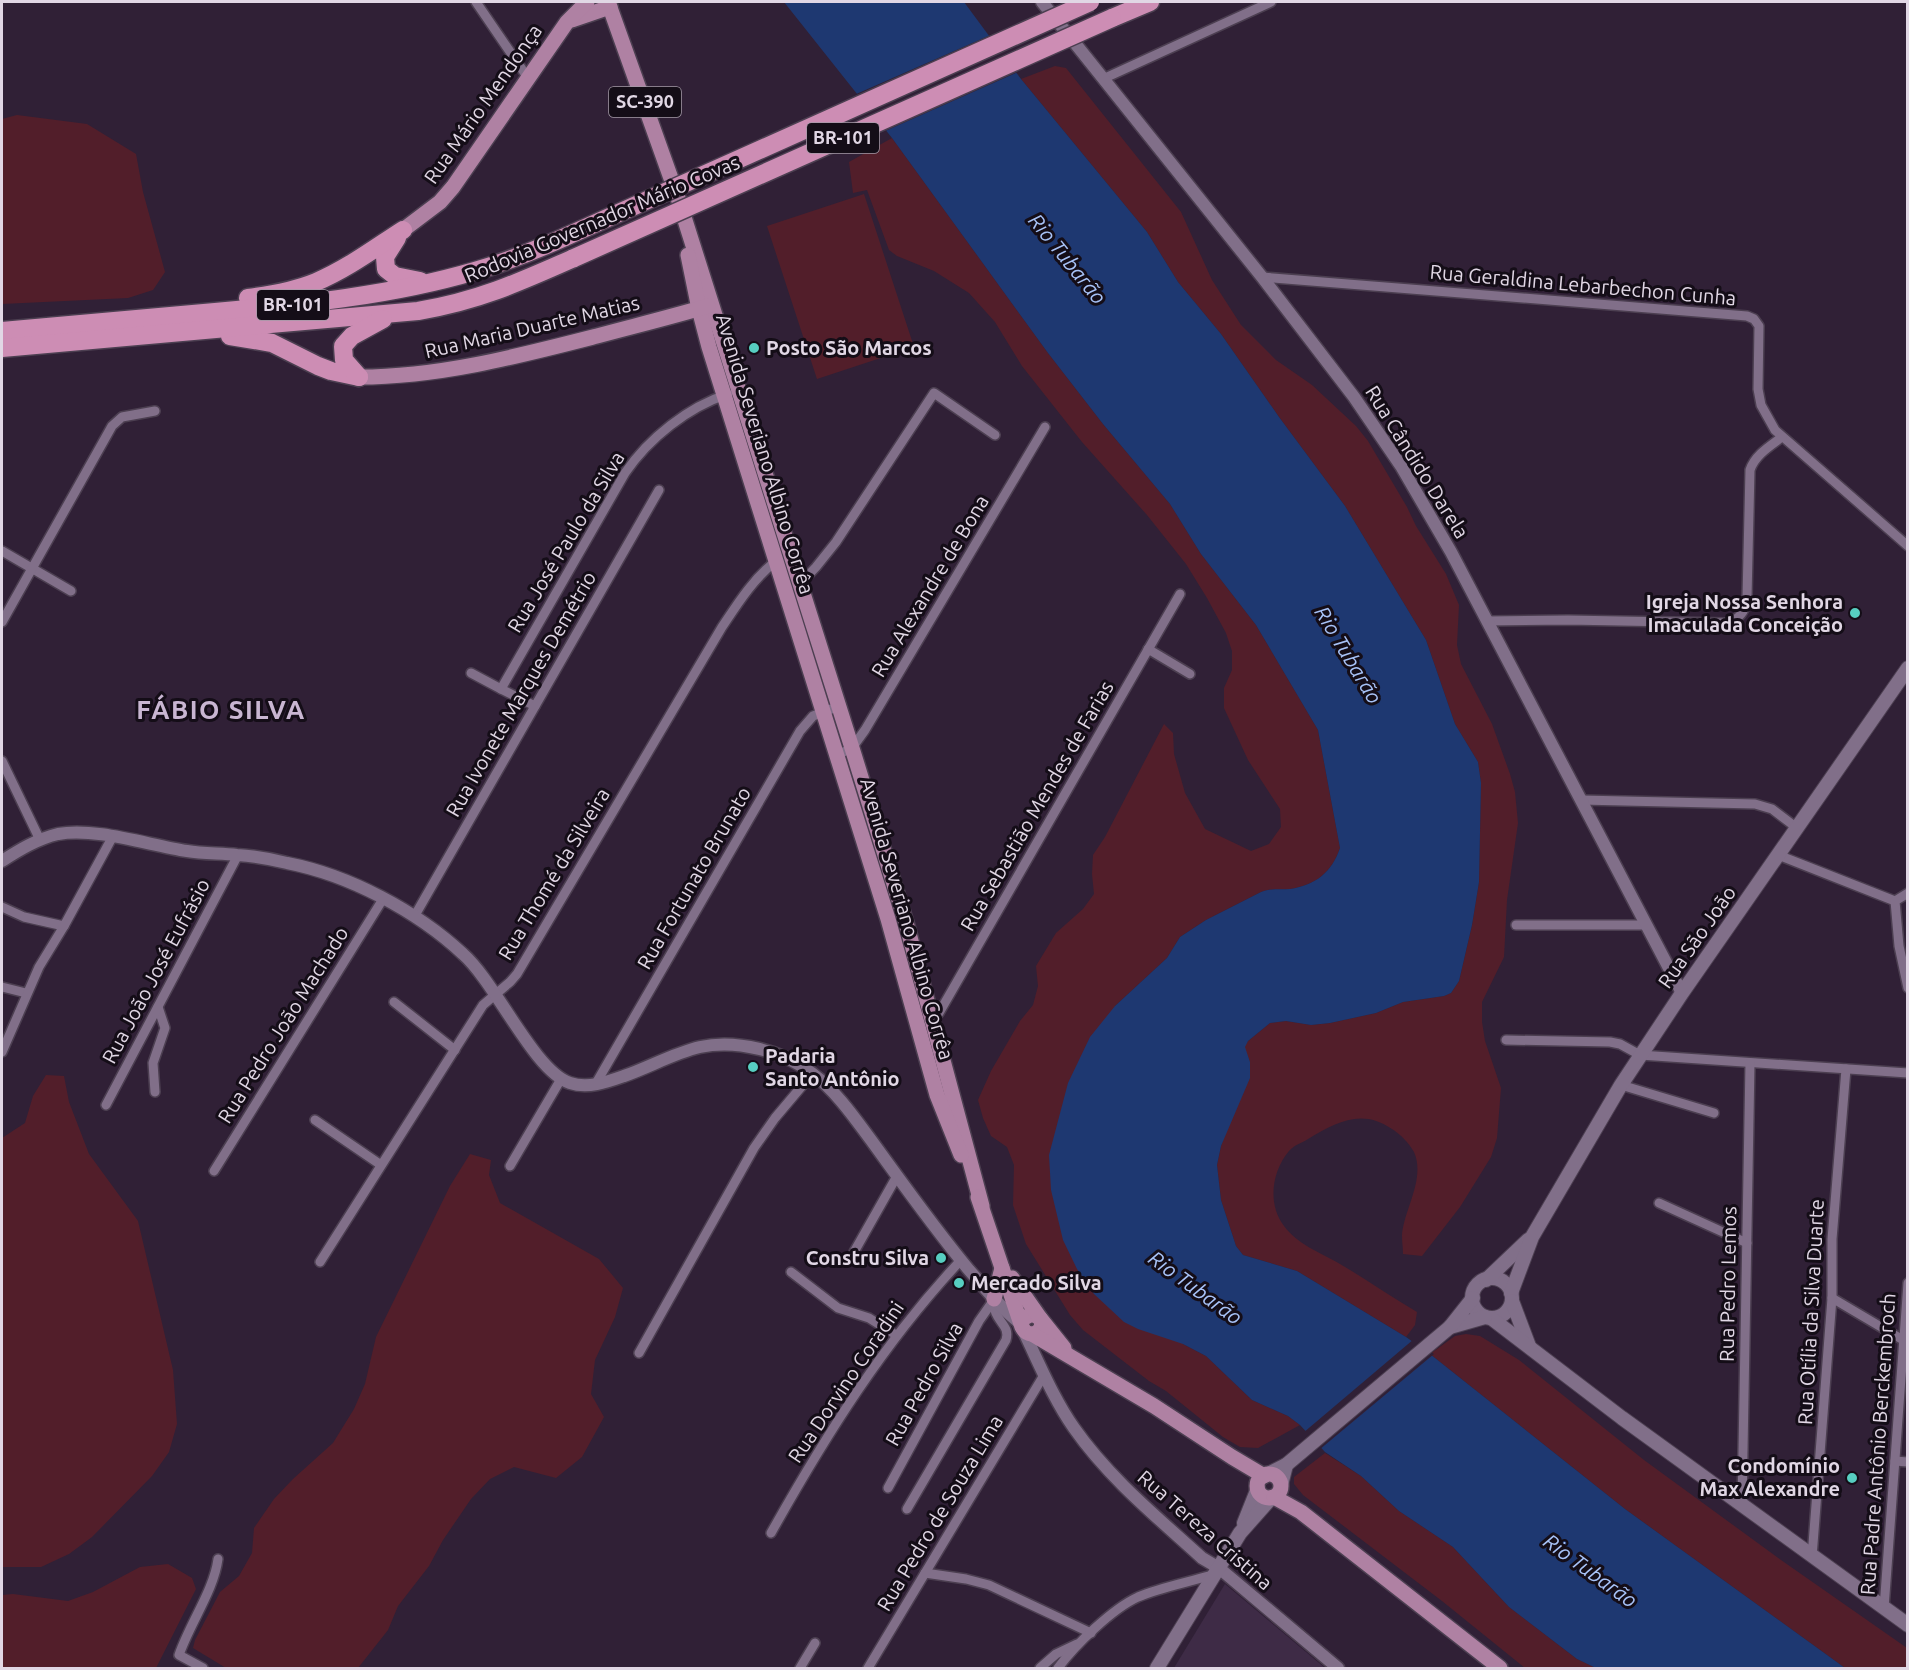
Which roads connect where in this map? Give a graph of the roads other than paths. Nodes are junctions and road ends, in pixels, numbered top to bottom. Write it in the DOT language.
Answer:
graph roads {
  1 [pos="476,2"];
  2 [pos="575,2"];
  3 [pos="587,2"];
  4 [pos="1042,2"];
  5 [pos="1090,2"];
  6 [pos="1150,2"];
  7 [pos="1271,2"];
  8 [pos="609,4"];
  9 [pos="567,22"];
  10 [pos="528,78"];
  11 [pos="1105,78"];
  12 [pos="678,198"];
  13 [pos="403,230"];
  14 [pos="1262,277"];
  15 [pos="432,282"];
  16 [pos="694,288"];
  17 [pos="706,307"];
  18 [pos="393,314"];
  19 [pos="666,317"];
  20 [pos="153,318"];
  21 [pos="2,331"];
  22 [pos="187,332"];
  23 [pos="705,334"];
  24 [pos="2,348"];
  25 [pos="359,377"];
  26 [pos="739,390"];
  27 [pos="724,395"];
  28 [pos="155,411"];
  29 [pos="1045,427"];
  30 [pos="995,435"];
  31 [pos="1782,437"];
  32 [pos="659,490"];
  33 [pos="1908,546"];
  34 [pos="2,551"];
  35 [pos="776,561"];
  36 [pos="32,569"];
  37 [pos="800,584"];
  38 [pos="71,591"];
  39 [pos="1180,594"];
  40 [pos="1487,621"];
  41 [pos="2,622"];
  42 [pos="1148,649"];
  43 [pos="1908,668"];
  44 [pos="471,673"];
  45 [pos="1190,674"];
  46 [pos="501,689"];
  47 [pos="839,705"];
  48 [pos="535,706"];
  49 [pos="823,710"];
  50 [pos="852,748"];
  51 [pos="837,755"];
  52 [pos="2,761"];
  53 [pos="1581,800"];
  54 [pos="1797,828"];
  55 [pos="112,836"];
  56 [pos="40,840"];
  57 [pos="238,855"];
  58 [pos="1778,855"];
  59 [pos="2,861"];
  60 [pos="897,890"];
  61 [pos="881,894"];
  62 [pos="1908,894"];
  63 [pos="383,899"];
  64 [pos="1895,901"];
  65 [pos="2,907"];
  66 [pos="414,917"];
  67 [pos="1516,925"];
  68 [pos="1647,925"];
  69 [pos="64,926"];
  70 [pos="2,987"];
  71 [pos="1908,988"];
  72 [pos="26,993"];
  73 [pos="1682,993"];
  74 [pos="496,994"];
  75 [pos="394,1002"];
  76 [pos="158,1007"];
  77 [pos="933,1022"];
  78 [pos="918,1026"];
  79 [pos="1506,1040"];
  80 [pos="455,1050"];
  81 [pos="2,1052"];
  82 [pos="1640,1055"];
  83 [pos="1750,1063"];
  84 [pos="1846,1069"];
  85 [pos="1908,1073"];
  86 [pos="813,1074"];
  87 [pos="561,1079"];
  88 [pos="595,1085"];
  89 [pos="1621,1085"];
  90 [pos="155,1092"];
  91 [pos="106,1105"];
  92 [pos="1714,1113"];
  93 [pos="315,1120"];
  94 [pos="381,1165"];
  95 [pos="510,1166"];
  96 [pos="214,1171"];
  97 [pos="897,1176"];
  98 [pos="1659,1203"];
  99 [pos="982,1206"];
  100 [pos="1532,1237"];
  101 [pos="1747,1243"];
  102 [pos="854,1252"];
  103 [pos="961,1260"];
  104 [pos="320,1262"];
  105 [pos="1003,1265"];
  106 [pos="791,1272"];
  107 [pos="1486,1280"];
  108 [pos="1908,1283"];
  109 [pos="1511,1297"];
  110 [pos="1473,1298"];
  111 [pos="1832,1298"];
  112 [pos="994,1299"];
  113 [pos="1488,1317"];
  114 [pos="1040,1318"];
  115 [pos="1026,1329"];
  116 [pos="1445,1330"];
  117 [pos="896,1335"];
  118 [pos="1904,1340"];
  119 [pos="1529,1348"];
  120 [pos="639,1353"];
  121 [pos="1079,1363"];
  122 [pos="1044,1375"];
  123 [pos="1895,1461"];
  124 [pos="1289,1462"];
  125 [pos="1908,1462"];
  126 [pos="1262,1481"];
  127 [pos="888,1488"];
  128 [pos="1277,1492"];
  129 [pos="1742,1506"];
  130 [pos="907,1509"];
  131 [pos="771,1533"];
  132 [pos="1240,1533"];
  133 [pos="1812,1557"];
  134 [pos="218,1559"];
  135 [pos="1217,1571"];
  136 [pos="925,1573"];
  137 [pos="1884,1608"];
  138 [pos="1908,1625"];
  139 [pos="1091,1633"];
  140 [pos="815,1642"];
  141 [pos="1079,1644"];
  142 [pos="203,1668"];
  143 [pos="800,1668"];
  144 [pos="867,1668"];
  145 [pos="1040,1668"];
  146 [pos="1058,1668"];
  147 [pos="1158,1668"];
  148 [pos="1338,1668"];
  149 [pos="1500,1668"];
  1 -- 10 [label="street"];
  2 -- 9 [label="main road"];
  3 -- 9 [label="main road, Rua Mário Mendonça"];
  4 -- 11 [label="street, Rua Cândido Darela"];
  5 -- 15 [label="highway, Rodovia Governador Mário Covas / BR-101, bridge"];
  6 -- 18 [label="highway, Rodovia Governador Mário Covas / BR-101, bridge"];
  7 -- 11 [label="street"];
  8 -- 9 [label="main road, Rua Mário Mendonça"];
  8 -- 12 [label="main road, SC-390"];
  9 -- 10 [label="main road, Rua Mário Mendonça"];
  10 -- 13 [label="main road, Rua Mário Mendonça"];
  11 -- 14 [label="street, Rua Cândido Darela"];
  12 -- 16 [label="main road, Avenida Severiano Albino Corrêa"];
  12 -- 17 [label="main road, Avenida Severiano Albino Corrêa"];
  13 -- 15 [label="highway"];
  13 -- 20 [label="highway"];
  14 -- 31 [label="street, Rua Geraldina Lebarbechon Cunha"];
  14 -- 40 [label="street, Rua Cândido Darela"];
  15 -- 20 [label="highway, Rodovia Governador Mário Covas / BR-101"];
  16 -- 17 [label="main road, Avenida Severiano Albino Corrêa"];
  16 -- 19 [label="main road"];
  17 -- 19 [label="main road, Rua Maria Duarte Matias"];
  17 -- 23 [label="main road, Avenida Severiano Albino Corrêa"];
  17 -- 26 [label="main road, Avenida Severiano Albino Corrêa"];
  18 -- 22 [label="highway, Rodovia Governador Mário Covas / BR-101"];
  18 -- 25 [label="highway"];
  19 -- 23 [label="main road"];
  19 -- 25 [label="main road, Rua Maria Duarte Matias"];
  20 -- 21 [label="highway, Rodovia Governador Mário Covas / BR-101"];
  22 -- 24 [label="highway, Rodovia Governador Mário Covas / BR-101"];
  22 -- 25 [label="highway"];
  23 -- 27 [label="main road, Avenida Severiano Albino Corrêa"];
  26 -- 27 [label="street, Rua José Paulo da Silva"];
  26 -- 37 [label="main road, Avenida Severiano Albino Corrêa"];
  27 -- 35 [label="main road, Avenida Severiano Albino Corrêa"];
  27 -- 46 [label="street, Rua José Paulo da Silva"];
  28 -- 36 [label="street"];
  29 -- 50 [label="street, Rua Alexandre de Bona"];
  30 -- 37 [label="street"];
  31 -- 33 [label="street, Rua Geraldina Lebarbechon Cunha"];
  31 -- 40 [label="street"];
  32 -- 48 [label="street, Rua Ivonete Marques Demétrio"];
  34 -- 36 [label="street"];
  35 -- 37 [label="main road"];
  35 -- 49 [label="main road, Avenida Severiano Albino Corrêa"];
  35 -- 74 [label="street, Rua Thomé da Silveira"];
  36 -- 38 [label="street"];
  36 -- 41 [label="street"];
  37 -- 47 [label="main road, Avenida Severiano Albino Corrêa"];
  39 -- 42 [label="street, Rua Sebastião Mendes de Farias"];
  40 -- 53 [label="street, Rua Cândido Darela"];
  42 -- 45 [label="street"];
  42 -- 77 [label="street, Rua Sebastião Mendes de Farias"];
  43 -- 54 [label="main road, Rua São João"];
  44 -- 46 [label="street"];
  46 -- 48 [label="street"];
  47 -- 49 [label="street, Rua Fortunato Brunato"];
  47 -- 50 [label="main road, Avenida Severiano Albino Corrêa"];
  48 -- 66 [label="street, Rua Ivonete Marques Demétrio"];
  49 -- 51 [label="main road, Avenida Severiano Albino Corrêa"];
  49 -- 88 [label="street, Rua Fortunato Brunato"];
  50 -- 51 [label="street"];
  50 -- 60 [label="main road, Avenida Severiano Albino Corrêa"];
  51 -- 61 [label="main road, Avenida Severiano Albino Corrêa"];
  52 -- 56 [label="street"];
  53 -- 54 [label="street"];
  53 -- 68 [label="street, Rua Cândido Darela"];
  54 -- 58 [label="main road, Rua São João"];
  55 -- 56 [label="street"];
  55 -- 57 [label="street"];
  55 -- 69 [label="street"];
  56 -- 59 [label="street"];
  57 -- 63 [label="street"];
  57 -- 76 [label="street, Rua João José Eufrásio"];
  58 -- 64 [label="street"];
  58 -- 73 [label="main road, Rua São João"];
  60 -- 61 [label="main road"];
  60 -- 77 [label="main road, Avenida Severiano Albino Corrêa"];
  61 -- 78 [label="main road, Avenida Severiano Albino Corrêa"];
  62 -- 64 [label="street"];
  63 -- 66 [label="street"];
  63 -- 96 [label="street, Rua Pedro João Machado"];
  64 -- 71 [label="street"];
  65 -- 69 [label="street"];
  66 -- 74 [label="street"];
  67 -- 68 [label="street"];
  68 -- 73 [label="street, Rua Cândido Darela"];
  69 -- 72 [label="street"];
  70 -- 72 [label="street"];
  72 -- 81 [label="street"];
  73 -- 82 [label="main road, Rua São João"];
  74 -- 80 [label="street, Rua Thomé da Silveira"];
  74 -- 87 [label="street"];
  75 -- 80 [label="street"];
  76 -- 90 [label="street"];
  76 -- 91 [label="street, Rua João José Eufrásio"];
  77 -- 78 [label="street"];
  77 -- 99 [label="main road, Avenida Severiano Albino Corrêa"];
  78 -- 99 [label="main road, Avenida Severiano Albino Corrêa"];
  79 -- 82 [label="street"];
  80 -- 94 [label="street, Rua Thomé da Silveira"];
  82 -- 83 [label="street"];
  82 -- 89 [label="main road, Rua São João"];
  83 -- 84 [label="street"];
  83 -- 101 [label="street, Rua Pedro Lemos"];
  84 -- 85 [label="street"];
  84 -- 111 [label="street, Rua Otília da Silva Duarte"];
  86 -- 88 [label="street"];
  86 -- 97 [label="street"];
  86 -- 120 [label="street"];
  87 -- 88 [label="street"];
  87 -- 95 [label="street"];
  89 -- 92 [label="street"];
  89 -- 100 [label="main road, Rua São João"];
  93 -- 94 [label="street"];
  94 -- 104 [label="street, Rua Thomé da Silveira"];
  97 -- 102 [label="street"];
  97 -- 103 [label="street"];
  98 -- 101 [label="street"];
  99 -- 105 [label="main road, Avenida Severiano Albino Corrêa"];
  100 -- 107 [label="main road, Rua São João"];
  100 -- 109 [label="main road, Rua São João"];
  101 -- 129 [label="street, Rua Pedro Lemos"];
  103 -- 112 [label="street"];
  103 -- 117 [label="street, Rua Dorvino Coradini"];
  105 -- 112 [label="main road"];
  105 -- 114 [label="main road, Avenida Severiano Albino Corrêa"];
  105 -- 115 [label="main road, Avenida Severiano Albino Corrêa"];
  106 -- 117 [label="street"];
  107 -- 109 [label="main road"];
  107 -- 110 [label="main road"];
  108 -- 118 [label="street, Rua Padre Antônio Berckembroch"];
  109 -- 113 [label="main road"];
  109 -- 119 [label="main road"];
  110 -- 113 [label="main road"];
  110 -- 116 [label="main road"];
  111 -- 118 [label="street"];
  111 -- 133 [label="street, Rua Otília da Silva Duarte"];
  112 -- 115 [label="street"];
  112 -- 127 [label="street, Rua Pedro Silva"];
  112 -- 130 [label="street"];
  113 -- 116 [label="main road"];
  113 -- 119 [label="main road"];
  114 -- 115 [label="main road"];
  114 -- 121 [label="main road, Avenida Severiano Albino Corrêa"];
  115 -- 121 [label="main road"];
  115 -- 122 [label="street, Rua Tereza Cristina"];
  116 -- 124 [label="main road"];
  117 -- 131 [label="street, Rua Dorvino Coradini"];
  118 -- 123 [label="street, Rua Padre Antônio Berckembroch"];
  119 -- 129 [label="main road"];
  121 -- 126 [label="main road"];
  122 -- 135 [label="street, Rua Tereza Cristina"];
  122 -- 136 [label="street, Rua Pedro de Souza Lima"];
  123 -- 125 [label="street"];
  123 -- 137 [label="street, Rua Padre Antônio Berckembroch"];
  124 -- 126 [label="main road"];
  124 -- 128 [label="main road"];
  126 -- 128 [label="main road"];
  126 -- 128 [label="main road"];
  126 -- 132 [label="main road"];
  128 -- 132 [label="main road"];
  128 -- 149 [label="main road"];
  129 -- 133 [label="main road"];
  132 -- 135 [label="main road"];
  133 -- 137 [label="main road"];
  134 -- 142 [label="street"];
  135 -- 139 [label="street"];
  135 -- 147 [label="main road"];
  135 -- 148 [label="street, Rua Tereza Cristina"];
  136 -- 139 [label="street"];
  136 -- 144 [label="street, Rua Pedro de Souza Lima"];
  137 -- 138 [label="main road"];
  139 -- 141 [label="street"];
  140 -- 143 [label="street"];
  141 -- 145 [label="street"];
  141 -- 146 [label="street"];
}
